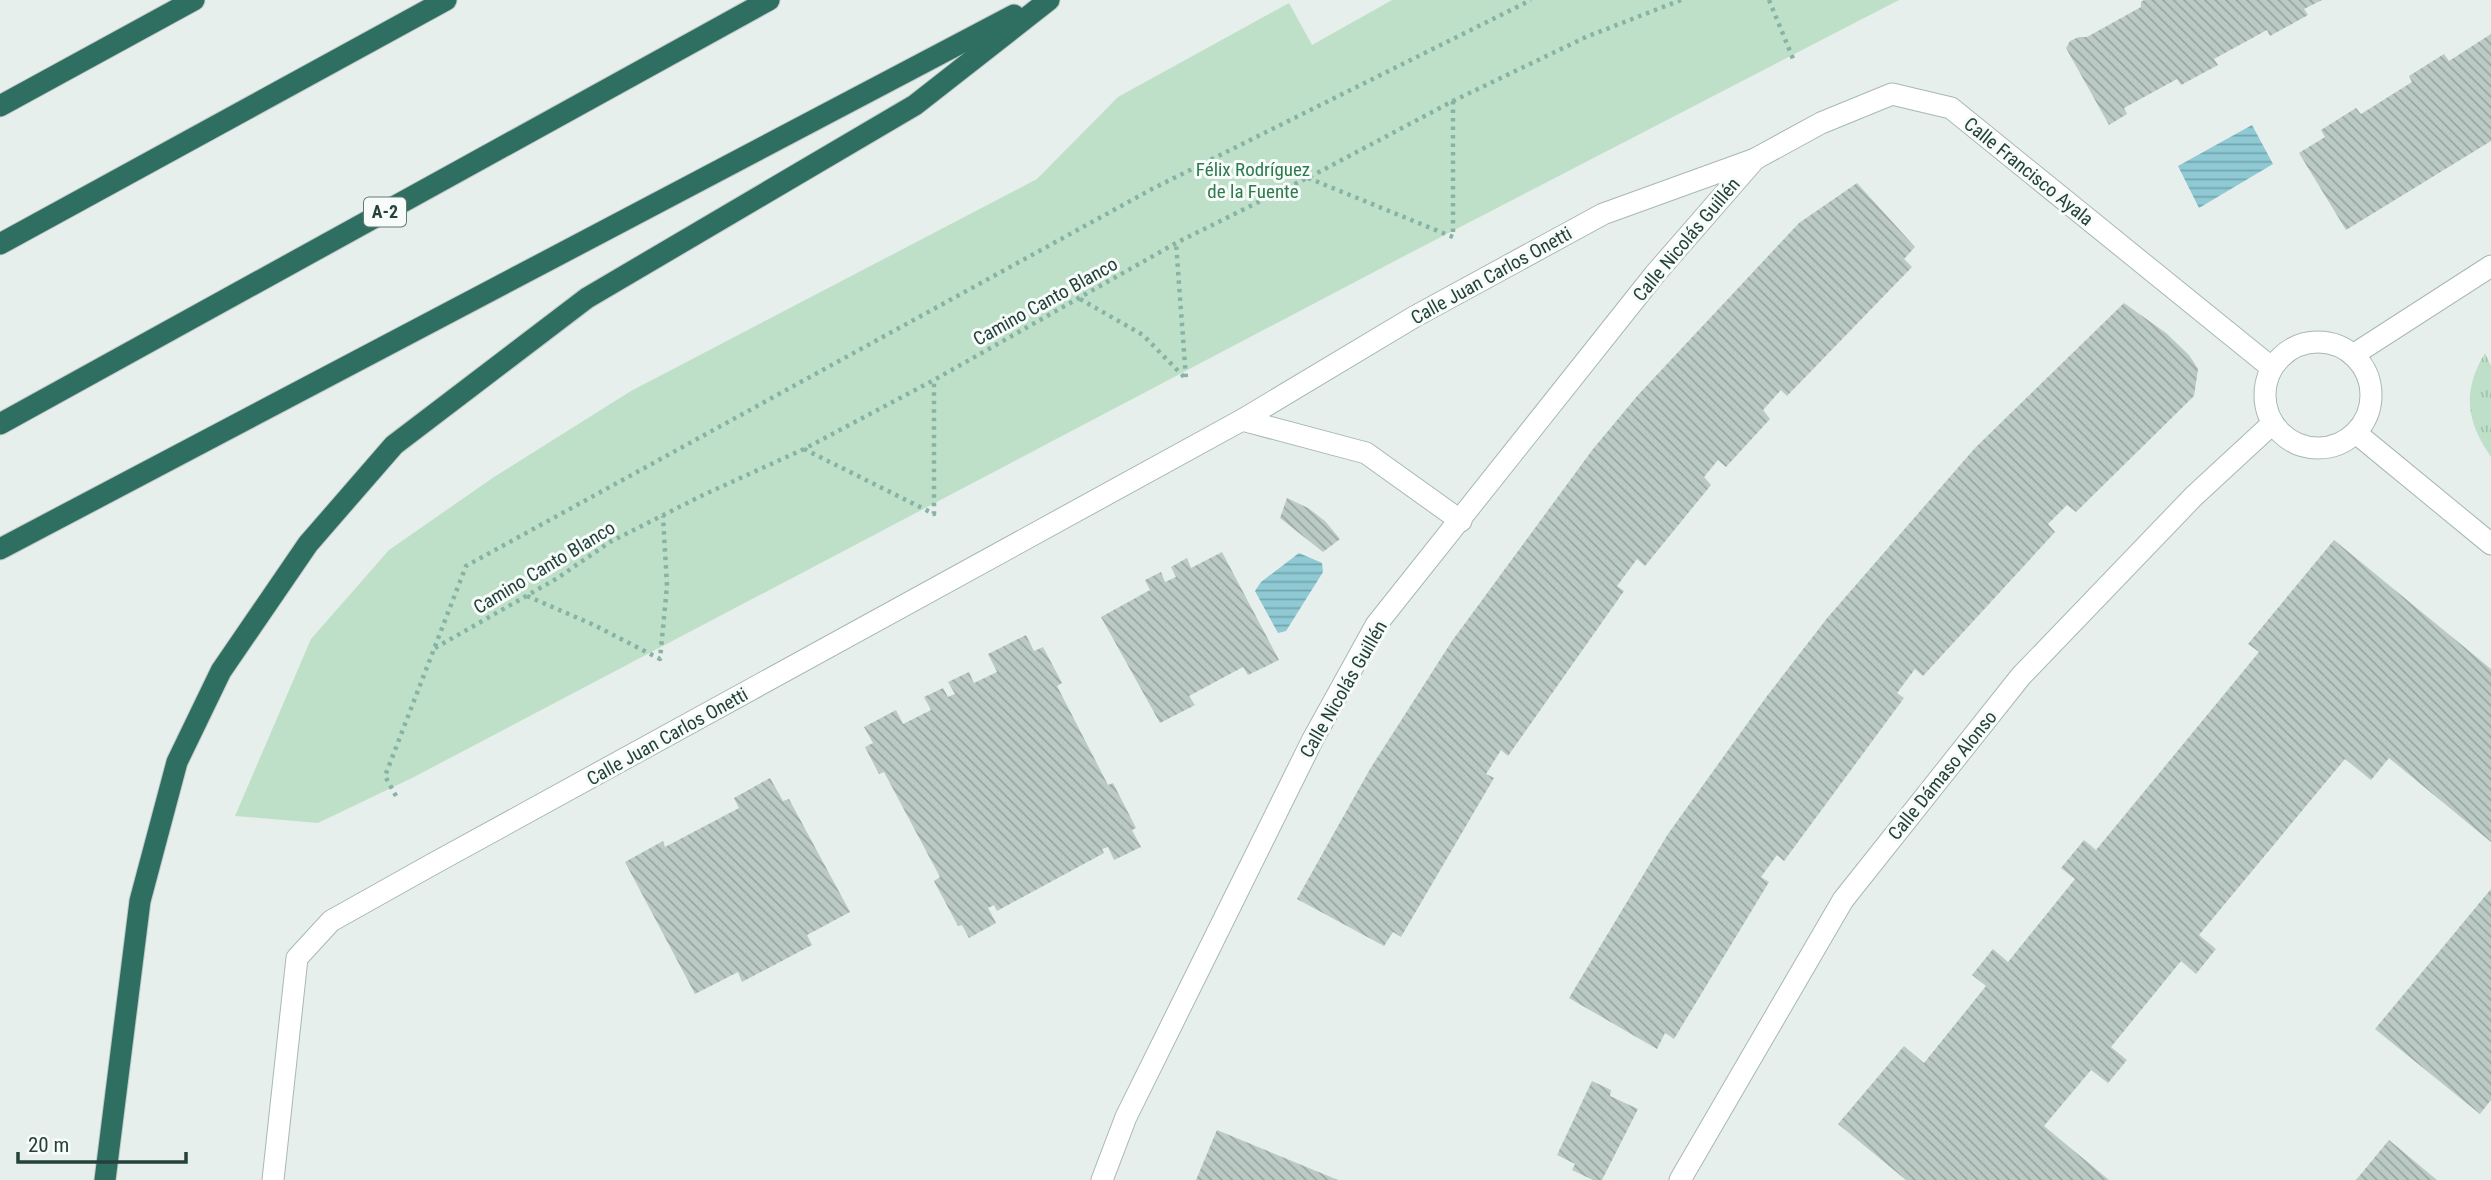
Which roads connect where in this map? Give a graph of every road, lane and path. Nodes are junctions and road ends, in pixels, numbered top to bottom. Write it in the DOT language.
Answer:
graph roads {
  1 [pos="194,0"];
  2 [pos="446,0"];
  3 [pos="769,0"];
  4 [pos="1042,0"];
  5 [pos="1049,0"];
  6 [pos="1531,0"];
  7 [pos="1681,0"];
  8 [pos="1769,0"];
  9 [pos="1794,61"];
  10 [pos="1453,101"];
  11 [pos="0,106"];
  12 [pos="1755,159"];
  13 [pos="1307,178"];
  14 [pos="1176,243"];
  15 [pos="0,244"];
  16 [pos="2491,266"];
  17 [pos="1080,299"];
  18 [pos="2353,355"];
  19 [pos="2272,368"];
  20 [pos="934,380"];
  21 [pos="1242,420"];
  22 [pos="2273,423"];
  23 [pos="0,424"];
  24 [pos="2356,433"];
  25 [pos="804,449"];
  26 [pos="663,516"];
  27 [pos="1461,521"];
  28 [pos="2491,544"];
  29 [pos="0,549"];
  30 [pos="527,596"];
  31 [pos="434,649"];
  32 [pos="396,796"];
  33 [pos="105,1180"];
  34 [pos="273,1180"];
  35 [pos="1102,1180"];
  36 [pos="1680,1180"];
  1 -- 11 [label="highway"];
  2 -- 15 [label="highway"];
  3 -- 23 [label="highway, A-2"];
  4 -- 29 [label="highway"];
  5 -- 33 [label="highway"];
  6 -- 31 [label="path"];
  7 -- 10 [label="path, Camino Canto Blanco"];
  8 -- 9 [label="path"];
  10 -- 13 [label="path, Camino Canto Blanco"];
  10 -- 13 [label="path"];
  12 -- 19 [label="street, Calle Francisco Ayala"];
  12 -- 21 [label="street, Calle Juan Carlos Onetti"];
  12 -- 27 [label="street, Calle Nicolás Guillén"];
  13 -- 14 [label="path, Camino Canto Blanco"];
  14 -- 17 [label="path, Camino Canto Blanco"];
  14 -- 17 [label="path"];
  16 -- 18 [label="street"];
  17 -- 20 [label="path, Camino Canto Blanco"];
  18 -- 19 [label="street"];
  18 -- 24 [label="street"];
  19 -- 22 [label="street"];
  20 -- 25 [label="path, Camino Canto Blanco"];
  20 -- 25 [label="path"];
  21 -- 27 [label="street"];
  21 -- 34 [label="street, Calle Juan Carlos Onetti"];
  22 -- 24 [label="street"];
  22 -- 36 [label="street, Calle Dámaso Alonso"];
  24 -- 28 [label="street"];
  25 -- 26 [label="path, Camino Canto Blanco"];
  26 -- 30 [label="path, Camino Canto Blanco"];
  26 -- 30 [label="path"];
  27 -- 35 [label="street, Calle Nicolás Guillén"];
  30 -- 31 [label="path, Camino Canto Blanco"];
  31 -- 32 [label="path"];
}
